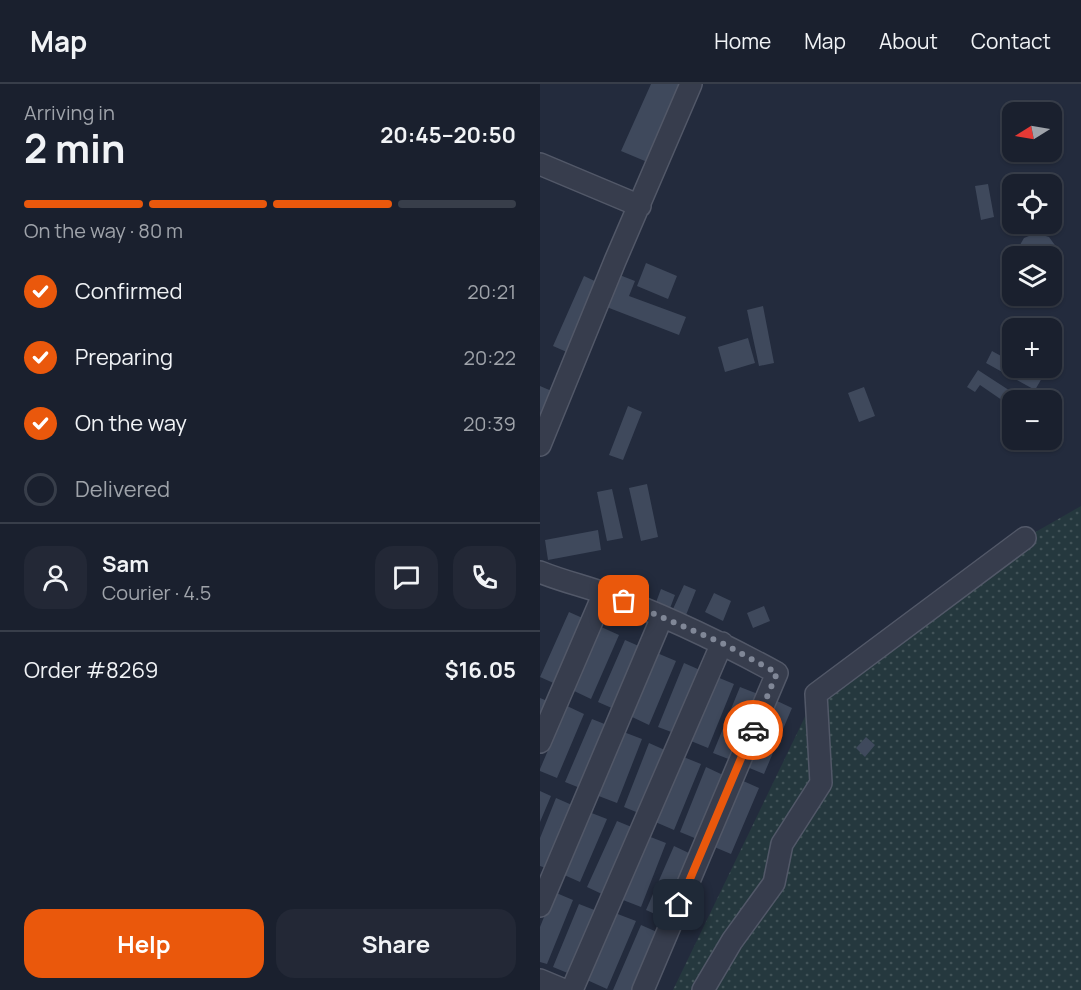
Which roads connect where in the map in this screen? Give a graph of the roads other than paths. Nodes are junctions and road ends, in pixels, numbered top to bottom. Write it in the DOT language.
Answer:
graph roads {
  1 [pos="691,84"];
  2 [pos="540,165"];
  3 [pos="640,206"];
  4 [pos="540,446"];
  5 [pos="1025,538"];
  6 [pos="540,572"];
  7 [pos="604,593"];
  8 [pos="662,617"];
  9 [pos="722,643"];
  10 [pos="540,742"];
  11 [pos="540,906"];
  12 [pos="540,980"];
  13 [pos="564,990"];
  14 [pos="572,990"];
  15 [pos="643,990"];
  16 [pos="703,990"];
  1 -- 3 [label="street"];
  2 -- 3 [label="street"];
  3 -- 4 [label="street"];
  5 -- 16 [label="street"];
  6 -- 7 [label="street"];
  7 -- 8 [label="street"];
  7 -- 10 [label="street"];
  8 -- 9 [label="street"];
  8 -- 11 [label="street"];
  9 -- 14 [label="street"];
  9 -- 15 [label="street"];
  12 -- 13 [label="street"];
}
